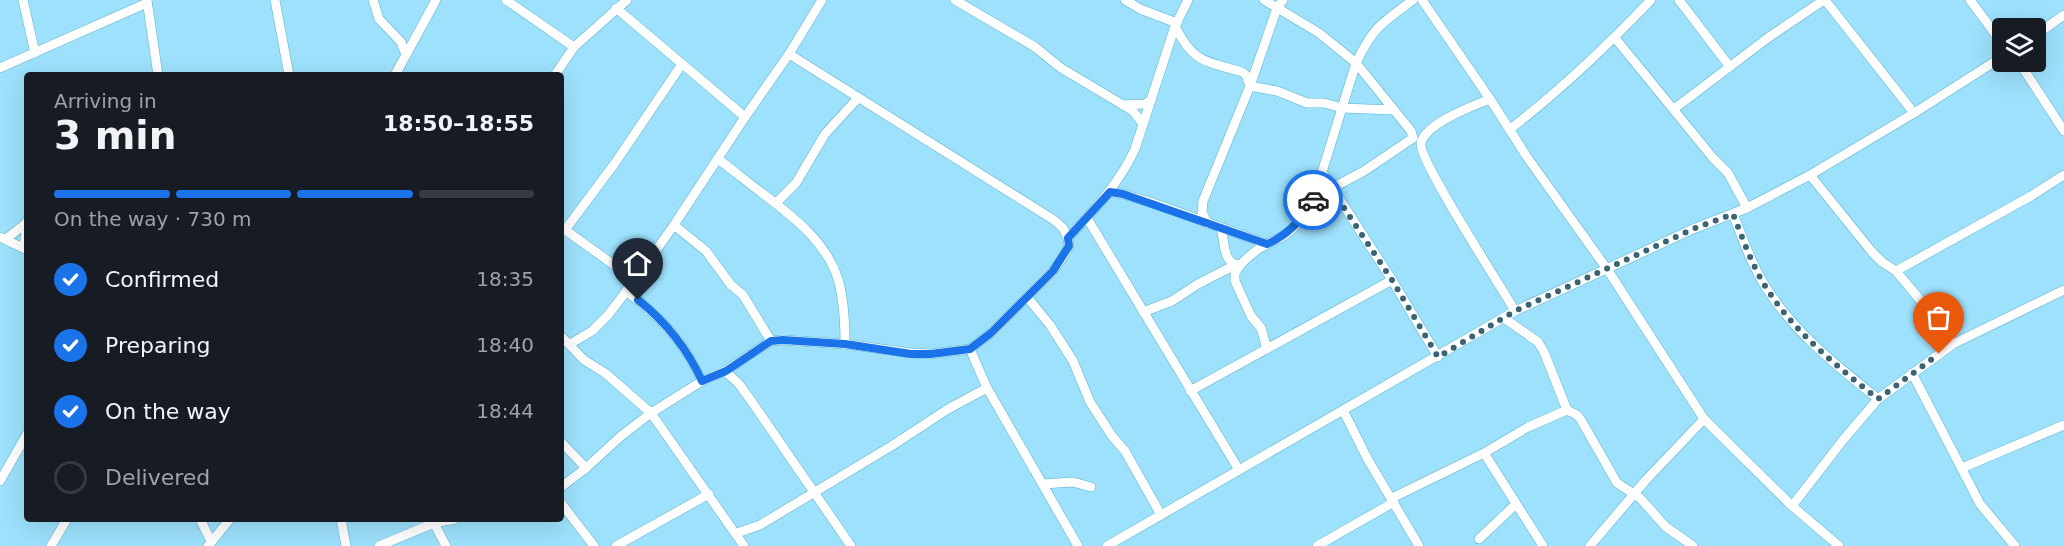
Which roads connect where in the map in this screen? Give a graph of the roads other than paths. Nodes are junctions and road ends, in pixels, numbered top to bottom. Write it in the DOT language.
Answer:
graph roads {
  1 [pos="23,0"];
  2 [pos="275,0"];
  3 [pos="373,0"];
  4 [pos="436,0"];
  5 [pos="506,0"];
  6 [pos="627,0"];
  7 [pos="822,0"];
  8 [pos="955,0"];
  9 [pos="1125,0"];
  10 [pos="1188,0"];
  11 [pos="1264,0"];
  12 [pos="1413,0"];
  13 [pos="1422,0"];
  14 [pos="1651,0"];
  15 [pos="1679,0"];
  16 [pos="1825,0"];
  17 [pos="1970,0"];
  18 [pos="147,2"];
  19 [pos="1280,4"];
  20 [pos="616,8"];
  21 [pos="2064,15"];
  22 [pos="1176,24"];
  23 [pos="2046,28"];
  24 [pos="1992,30"];
  25 [pos="1615,38"];
  26 [pos="574,47"];
  27 [pos="34,53"];
  28 [pos="789,54"];
  29 [pos="406,56"];
  30 [pos="1356,63"];
  31 [pos="1992,63"];
  32 [pos="682,64"];
  33 [pos="1730,67"];
  34 [pos="0,68"];
  35 [pos="158,72"];
  36 [pos="288,72"];
  37 [pos="397,72"];
  38 [pos="557,72"];
  39 [pos="2026,72"];
  40 [pos="1250,86"];
  41 [pos="858,98"];
  42 [pos="1490,99"];
  43 [pos="1151,100"];
  44 [pos="1123,105"];
  45 [pos="1342,108"];
  46 [pos="1674,109"];
  47 [pos="1394,110"];
  48 [pos="1914,113"];
  49 [pos="745,117"];
  50 [pos="1143,124"];
  51 [pos="1510,129"];
  52 [pos="2064,131"];
  53 [pos="718,159"];
  54 [pos="1322,172"];
  55 [pos="1810,175"];
  56 [pos="2064,175"];
  57 [pos="1332,190"];
  58 [pos="1110,192"];
  59 [pos="1314,198"];
  60 [pos="1203,201"];
  61 [pos="776,203"];
  62 [pos="1747,208"];
  63 [pos="1183,214"];
  64 [pos="1733,214"];
  65 [pos="1086,218"];
  66 [pos="24,224"];
  67 [pos="1208,224"];
  68 [pos="674,225"];
  69 [pos="564,227"];
  70 [pos="564,229"];
  71 [pos="1221,229"];
  72 [pos="3,238"];
  73 [pos="1068,238"];
  74 [pos="1267,244"];
  75 [pos="24,248"];
  76 [pos="1237,265"];
  77 [pos="1607,269"];
  78 [pos="1896,271"];
  79 [pos="635,280"];
  80 [pos="1392,280"];
  81 [pos="2064,290"];
  82 [pos="626,291"];
  83 [pos="1027,297"];
  84 [pos="1515,311"];
  85 [pos="1143,312"];
  86 [pos="1504,318"];
  87 [pos="564,339"];
  88 [pos="771,341"];
  89 [pos="570,344"];
  90 [pos="845,344"];
  91 [pos="1953,344"];
  92 [pos="970,349"];
  93 [pos="1267,349"];
  94 [pos="1438,357"];
  95 [pos="726,371"];
  96 [pos="1912,374"];
  97 [pos="702,381"];
  98 [pos="987,388"];
  99 [pos="1190,391"];
  100 [pos="1878,399"];
  101 [pos="1343,410"];
  102 [pos="1567,410"];
  103 [pos="651,413"];
  104 [pos="1704,419"];
  105 [pos="2064,425"];
  106 [pos="24,439"];
  107 [pos="564,445"];
  108 [pos="1484,453"];
  109 [pos="586,468"];
  110 [pos="1962,468"];
  111 [pos="1239,470"];
  112 [pos="0,481"];
  113 [pos="1043,484"];
  114 [pos="564,485"];
  115 [pos="1091,487"];
  116 [pos="815,493"];
  117 [pos="709,494"];
  118 [pos="1635,495"];
  119 [pos="1393,500"];
  120 [pos="1516,504"];
  121 [pos="1792,506"];
  122 [pos="564,507"];
  123 [pos="1161,515"];
  124 [pos="65,522"];
  125 [pos="201,522"];
  126 [pos="228,522"];
  127 [pos="342,522"];
  128 [pos="432,522"];
  129 [pos="434,522"];
  130 [pos="737,533"];
  131 [pos="1479,539"];
  132 [pos="210,544"];
  133 [pos="1110,545"];
  134 [pos="51,546"];
  135 [pos="346,546"];
  136 [pos="379,546"];
  137 [pos="446,546"];
  138 [pos="594,546"];
  139 [pos="616,546"];
  140 [pos="744,546"];
  141 [pos="851,546"];
  142 [pos="1078,546"];
  143 [pos="1317,546"];
  144 [pos="1419,546"];
  145 [pos="1543,546"];
  146 [pos="1590,546"];
  147 [pos="1693,546"];
  148 [pos="1839,546"];
  149 [pos="2015,546"];
  1 -- 27 [label="street"];
  2 -- 36 [label="street"];
  3 -- 29 [label="street"];
  4 -- 29 [label="street"];
  5 -- 26 [label="street"];
  6 -- 20 [label="street"];
  7 -- 28 [label="street"];
  8 -- 44 [label="street"];
  9 -- 22 [label="street"];
  10 -- 22 [label="street"];
  11 -- 19 [label="street"];
  12 -- 30 [label="street"];
  13 -- 42 [label="street"];
  14 -- 25 [label="street"];
  15 -- 33 [label="street"];
  16 -- 33 [label="street"];
  16 -- 48 [label="street"];
  17 -- 24 [label="street"];
  18 -- 27 [label="street"];
  18 -- 35 [label="street"];
  19 -- 30 [label="street"];
  19 -- 40 [label="street"];
  20 -- 26 [label="street"];
  20 -- 32 [label="street"];
  21 -- 23 [label="street"];
  22 -- 40 [label="street"];
  22 -- 43 [label="street"];
  25 -- 46 [label="street"];
  25 -- 51 [label="street"];
  26 -- 38 [label="street"];
  27 -- 34 [label="street"];
  28 -- 41 [label="street"];
  28 -- 49 [label="street"];
  29 -- 37 [label="street"];
  30 -- 45 [label="street"];
  30 -- 47 [label="street"];
  31 -- 48 [label="street"];
  32 -- 49 [label="street"];
  32 -- 69 [label="street"];
  33 -- 46 [label="street"];
  39 -- 52 [label="street"];
  40 -- 45 [label="street"];
  40 -- 60 [label="street"];
  41 -- 61 [label="street"];
  41 -- 73 [label="street"];
  42 -- 51 [label="street"];
  42 -- 84 [label="street"];
  43 -- 44 [label="street"];
  43 -- 50 [label="street"];
  44 -- 50 [label="street"];
  45 -- 47 [label="street"];
  45 -- 54 [label="street"];
  46 -- 62 [label="street"];
  47 -- 57 [label="street"];
  48 -- 55 [label="street"];
  49 -- 53 [label="street"];
  50 -- 58 [label="street"];
  51 -- 77 [label="street"];
  53 -- 61 [label="street"];
  53 -- 68 [label="street"];
  54 -- 57 [label="street"];
  54 -- 59 [label="street"];
  55 -- 62 [label="street"];
  55 -- 78 [label="street"];
  56 -- 78 [label="street"];
  57 -- 59 [label="street"];
  57 -- 80 [label="street"];
  58 -- 63 [label="street"];
  58 -- 65 [label="street"];
  59 -- 74 [label="street"];
  60 -- 63 [label="street"];
  60 -- 67 [label="street"];
  61 -- 90 [label="street"];
  62 -- 64 [label="street"];
  63 -- 67 [label="street"];
  64 -- 77 [label="street"];
  64 -- 100 [label="street"];
  65 -- 73 [label="street"];
  65 -- 85 [label="street"];
  66 -- 72 [label="street"];
  67 -- 71 [label="street"];
  68 -- 79 [label="street"];
  68 -- 88 [label="street"];
  70 -- 79 [label="street"];
  71 -- 74 [label="street"];
  71 -- 76 [label="street"];
  72 -- 75 [label="street"];
  73 -- 83 [label="street"];
  74 -- 76 [label="street"];
  76 -- 85 [label="street"];
  76 -- 93 [label="street"];
  77 -- 84 [label="street"];
  77 -- 104 [label="street"];
  78 -- 91 [label="street"];
  79 -- 82 [label="street"];
  80 -- 93 [label="street"];
  80 -- 94 [label="street"];
  81 -- 91 [label="street"];
  82 -- 89 [label="street"];
  82 -- 97 [label="street"];
  83 -- 92 [label="street"];
  83 -- 123 [label="street"];
  84 -- 86 [label="street"];
  85 -- 99 [label="street"];
  86 -- 94 [label="street"];
  86 -- 102 [label="street"];
  87 -- 89 [label="street"];
  88 -- 90 [label="street"];
  88 -- 95 [label="street"];
  89 -- 103 [label="street"];
  90 -- 92 [label="street"];
  91 -- 96 [label="street"];
  92 -- 98 [label="street"];
  93 -- 99 [label="street"];
  94 -- 101 [label="street"];
  95 -- 97 [label="street"];
  95 -- 116 [label="street"];
  96 -- 100 [label="street"];
  96 -- 110 [label="street"];
  97 -- 103 [label="street"];
  98 -- 113 [label="street"];
  98 -- 116 [label="street"];
  99 -- 111 [label="street"];
  100 -- 121 [label="street"];
  101 -- 111 [label="street"];
  101 -- 119 [label="street"];
  102 -- 108 [label="street"];
  102 -- 118 [label="street"];
  103 -- 109 [label="street"];
  103 -- 117 [label="street"];
  104 -- 118 [label="street"];
  104 -- 121 [label="street"];
  105 -- 110 [label="street"];
  106 -- 112 [label="street"];
  107 -- 109 [label="street"];
  108 -- 119 [label="street"];
  108 -- 120 [label="street"];
  109 -- 114 [label="street"];
  110 -- 149 [label="street"];
  111 -- 123 [label="street"];
  113 -- 115 [label="street"];
  113 -- 142 [label="street"];
  116 -- 130 [label="street"];
  116 -- 141 [label="street"];
  117 -- 130 [label="street"];
  117 -- 139 [label="street"];
  118 -- 146 [label="street"];
  118 -- 147 [label="street"];
  119 -- 143 [label="street"];
  119 -- 144 [label="street"];
  120 -- 131 [label="street"];
  120 -- 145 [label="street"];
  121 -- 148 [label="street"];
  122 -- 138 [label="street"];
  123 -- 133 [label="street"];
  124 -- 134 [label="street"];
  125 -- 132 [label="street"];
  126 -- 132 [label="street"];
  127 -- 135 [label="street"];
  128 -- 136 [label="street"];
  129 -- 137 [label="street"];
  130 -- 140 [label="street"];
}
